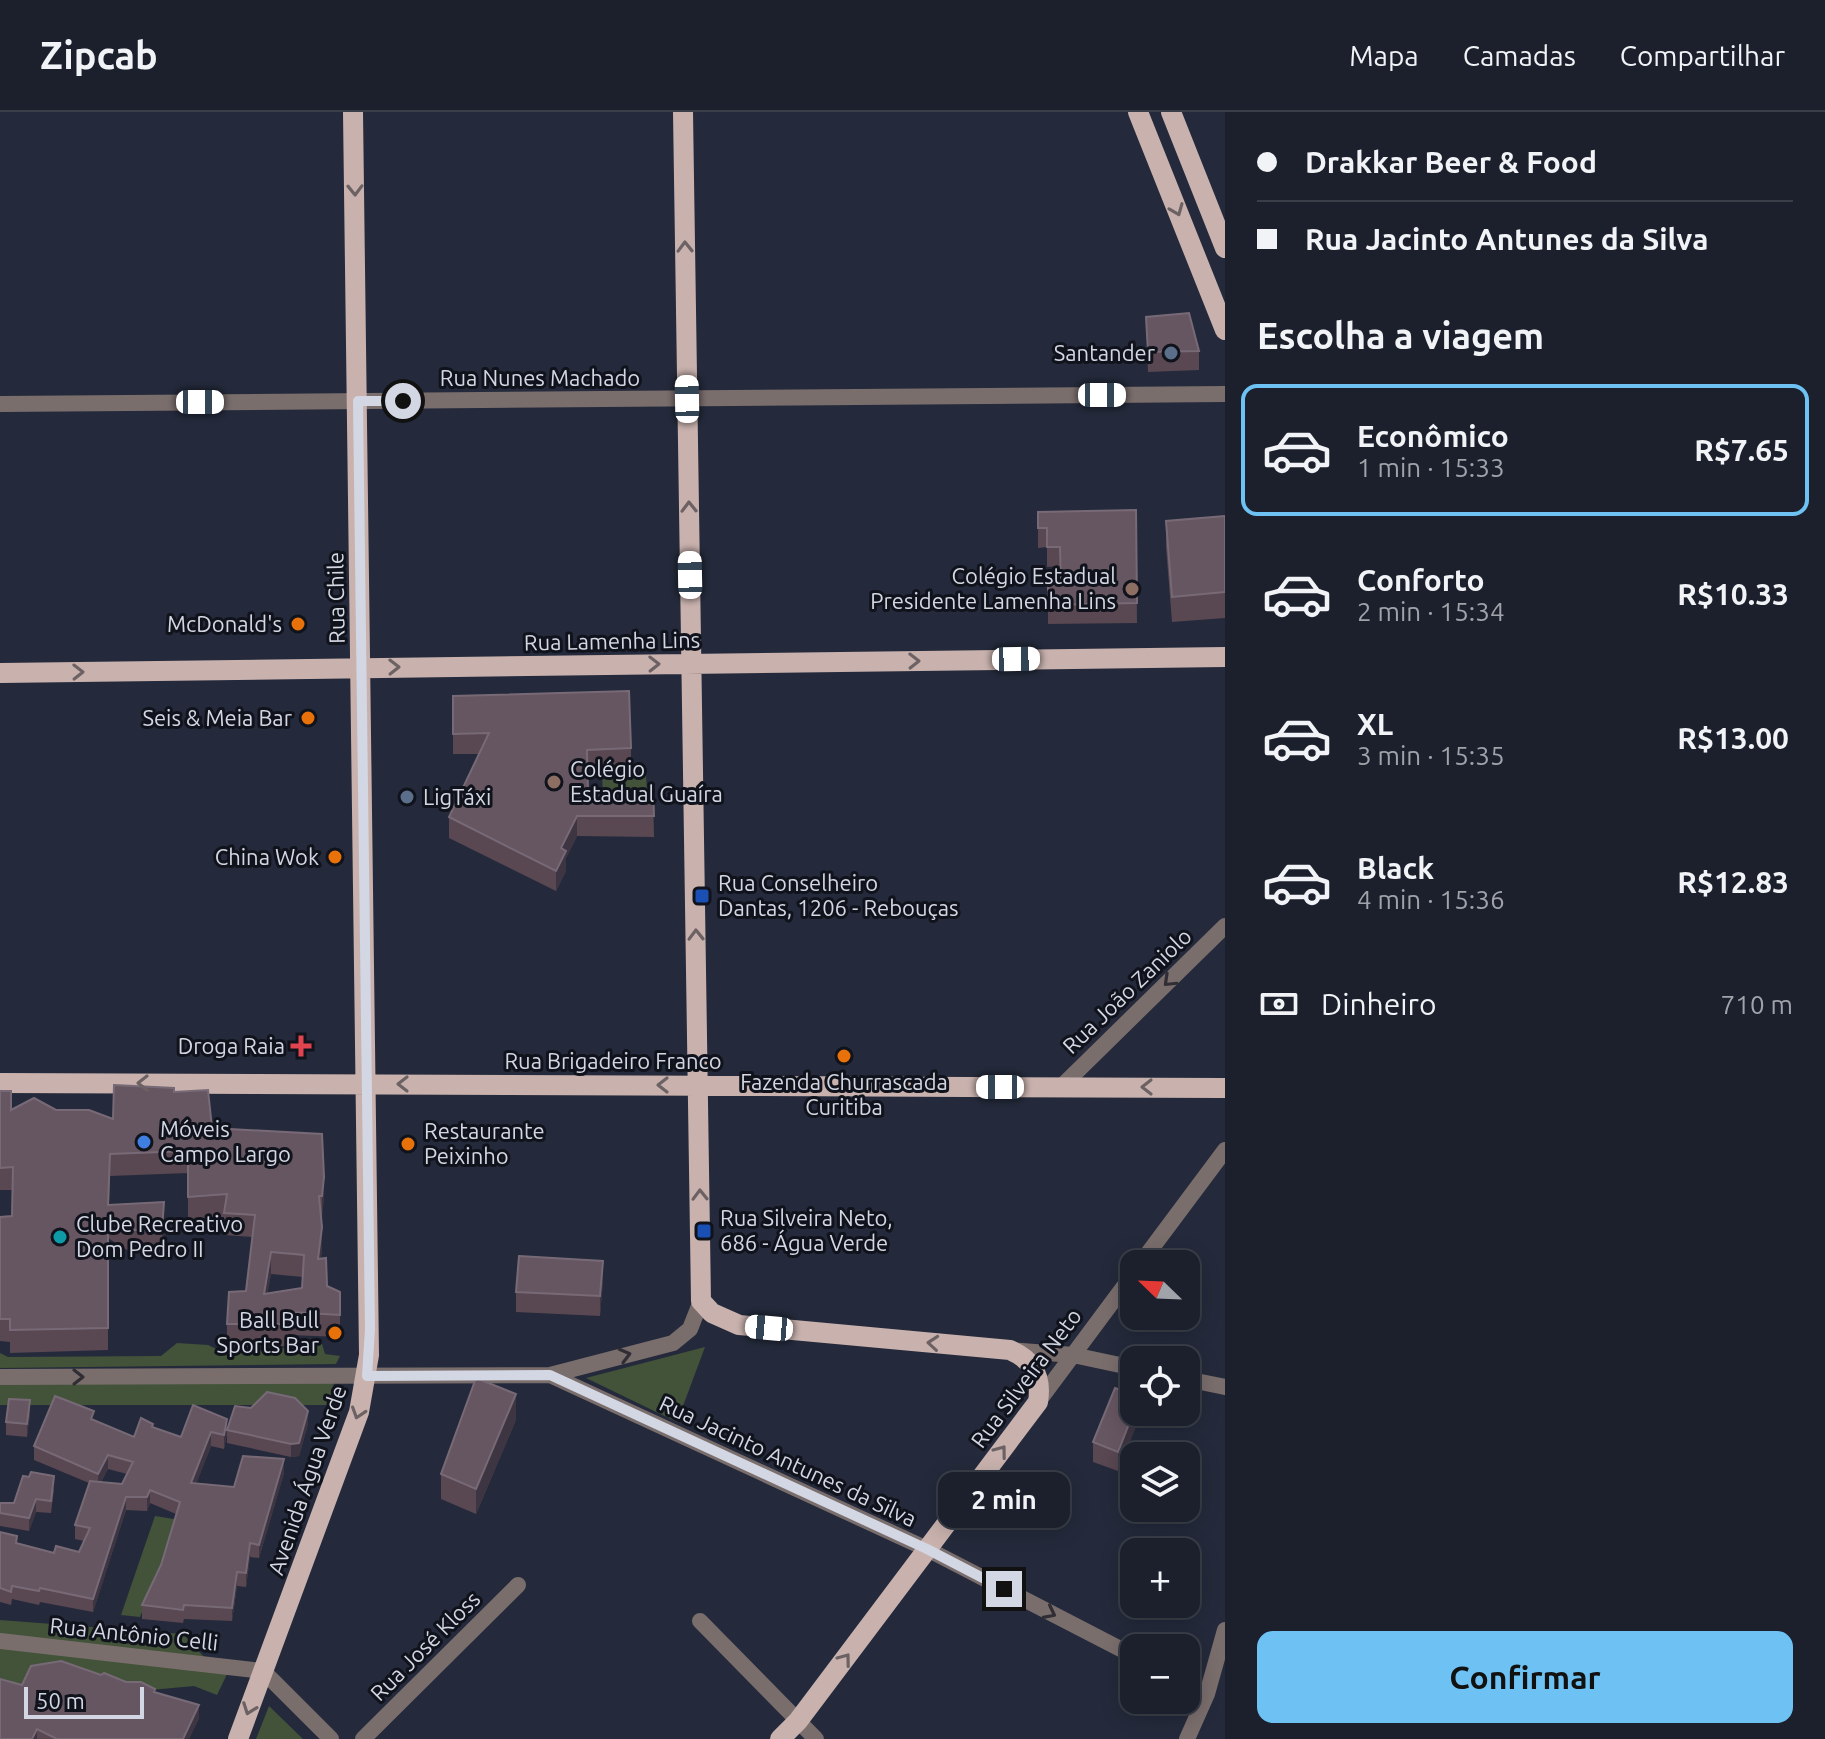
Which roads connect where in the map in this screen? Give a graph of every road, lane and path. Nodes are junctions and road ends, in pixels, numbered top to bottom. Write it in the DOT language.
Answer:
graph roads {
  1 [pos="353,112"];
  2 [pos="683,112"];
  3 [pos="1138,112"];
  4 [pos="1171,112"];
  5 [pos="1163,176"];
  6 [pos="1198,181"];
  7 [pos="1225,248"];
  8 [pos="1225,330"];
  9 [pos="1225,394"];
  10 [pos="687,399"];
  11 [pos="358,401"];
  12 [pos="0,404"];
  13 [pos="1225,657"];
  14 [pos="691,664"];
  15 [pos="361,668"];
  16 [pos="0,673"];
  17 [pos="1225,926"];
  18 [pos="0,1083"];
  19 [pos="367,1084"];
  20 [pos="698,1085"];
  21 [pos="1061,1087"];
  22 [pos="1225,1088"];
  23 [pos="1225,1150"];
  24 [pos="1150,1250"];
  25 [pos="1120,1292"];
  26 [pos="701,1301"];
  27 [pos="1010,1350"];
  28 [pos="1073,1355"];
  29 [pos="1120,1365"];
  30 [pos="550,1375"];
  31 [pos="367,1376"];
  32 [pos="0,1377"];
  33 [pos="1200,1382"];
  34 [pos="1225,1387"];
  35 [pos="1038,1402"];
  36 [pos="927,1549"];
  37 [pos="518,1585"];
  38 [pos="700,1621"];
  39 [pos="1225,1630"];
  40 [pos="0,1641"];
  41 [pos="1120,1649"];
  42 [pos="1221,1656"];
  43 [pos="263,1671"];
  44 [pos="1200,1690"];
  45 [pos="1207,1694"];
  46 [pos="798,1721"];
  47 [pos="238,1739"];
  48 [pos="331,1739"];
  49 [pos="363,1739"];
  50 [pos="780,1739"];
  51 [pos="816,1739"];
  52 [pos="1187,1739"];
  1 -- 11 [label="main road, Rua Chile, one-way"];
  10 -- 2 [label="main road, one-way"];
  3 -- 5 [label="main road"];
  4 -- 6 [label="main road"];
  5 -- 6 [label="main road"];
  5 -- 8 [label="main road, one-way"];
  6 -- 7 [label="main road"];
  9 -- 10 [label="street, Rua Nunes Machado"];
  10 -- 11 [label="street, Rua Nunes Machado"];
  14 -- 10 [label="main road, one-way"];
  11 -- 12 [label="street, Rua Nunes Machado"];
  11 -- 15 [label="main road, Rua Chile"];
  14 -- 13 [label="main road, Rua Lamenha Lins, one-way"];
  15 -- 14 [label="main road, Rua Lamenha Lins, one-way"];
  20 -- 14 [label="main road, one-way"];
  16 -- 15 [label="main road, Rua Lamenha Lins, one-way"];
  15 -- 19 [label="main road, Rua Chile"];
  17 -- 21 [label="street, Rua João Zaniolo, one-way"];
  19 -- 18 [label="main road, Rua Brigadeiro Franco, one-way"];
  20 -- 19 [label="main road, Rua Brigadeiro Franco, one-way"];
  19 -- 31 [label="main road, Avenida Água Verde"];
  20 -- 21 [label="main road, Rua Brigadeiro Franco"];
  26 -- 20 [label="main road, one-way"];
  22 -- 21 [label="main road, Rua Brigadeiro Franco, one-way"];
  23 -- 24 [label="street"];
  25 -- 28 [label="street, Rua Silveira Neto"];
  27 -- 26 [label="main road, one-way"];
  30 -- 26 [label="street, one-way"];
  27 -- 28 [label="street"];
  27 -- 35 [label="main road"];
  28 -- 29 [label="street"];
  28 -- 35 [label="street, Rua Silveira Neto"];
  30 -- 31 [label="street"];
  30 -- 36 [label="street, Rua Jacinto Antunes da Silva"];
  32 -- 31 [label="street, one-way"];
  31 -- 43 [label="main road, Avenida Água Verde, one-way"];
  33 -- 34 [label="street"];
  36 -- 35 [label="main road, Rua Silveira Neto, one-way"];
  36 -- 41 [label="street, Rua Jacinto Antunes da Silva, one-way"];
  46 -- 36 [label="main road, Rua Silveira Neto, one-way"];
  37 -- 49 [label="street, Rua José Kloss"];
  38 -- 46 [label="street"];
  39 -- 42 [label="street"];
  40 -- 43 [label="street, Rua Antônio Celli"];
  42 -- 45 [label="street"];
  43 -- 47 [label="main road, Avenida Água Verde, one-way"];
  43 -- 48 [label="street"];
  44 -- 45 [label="street"];
  45 -- 52 [label="street"];
  46 -- 50 [label="main road, Rua Silveira Neto"];
  46 -- 51 [label="street"];
}
